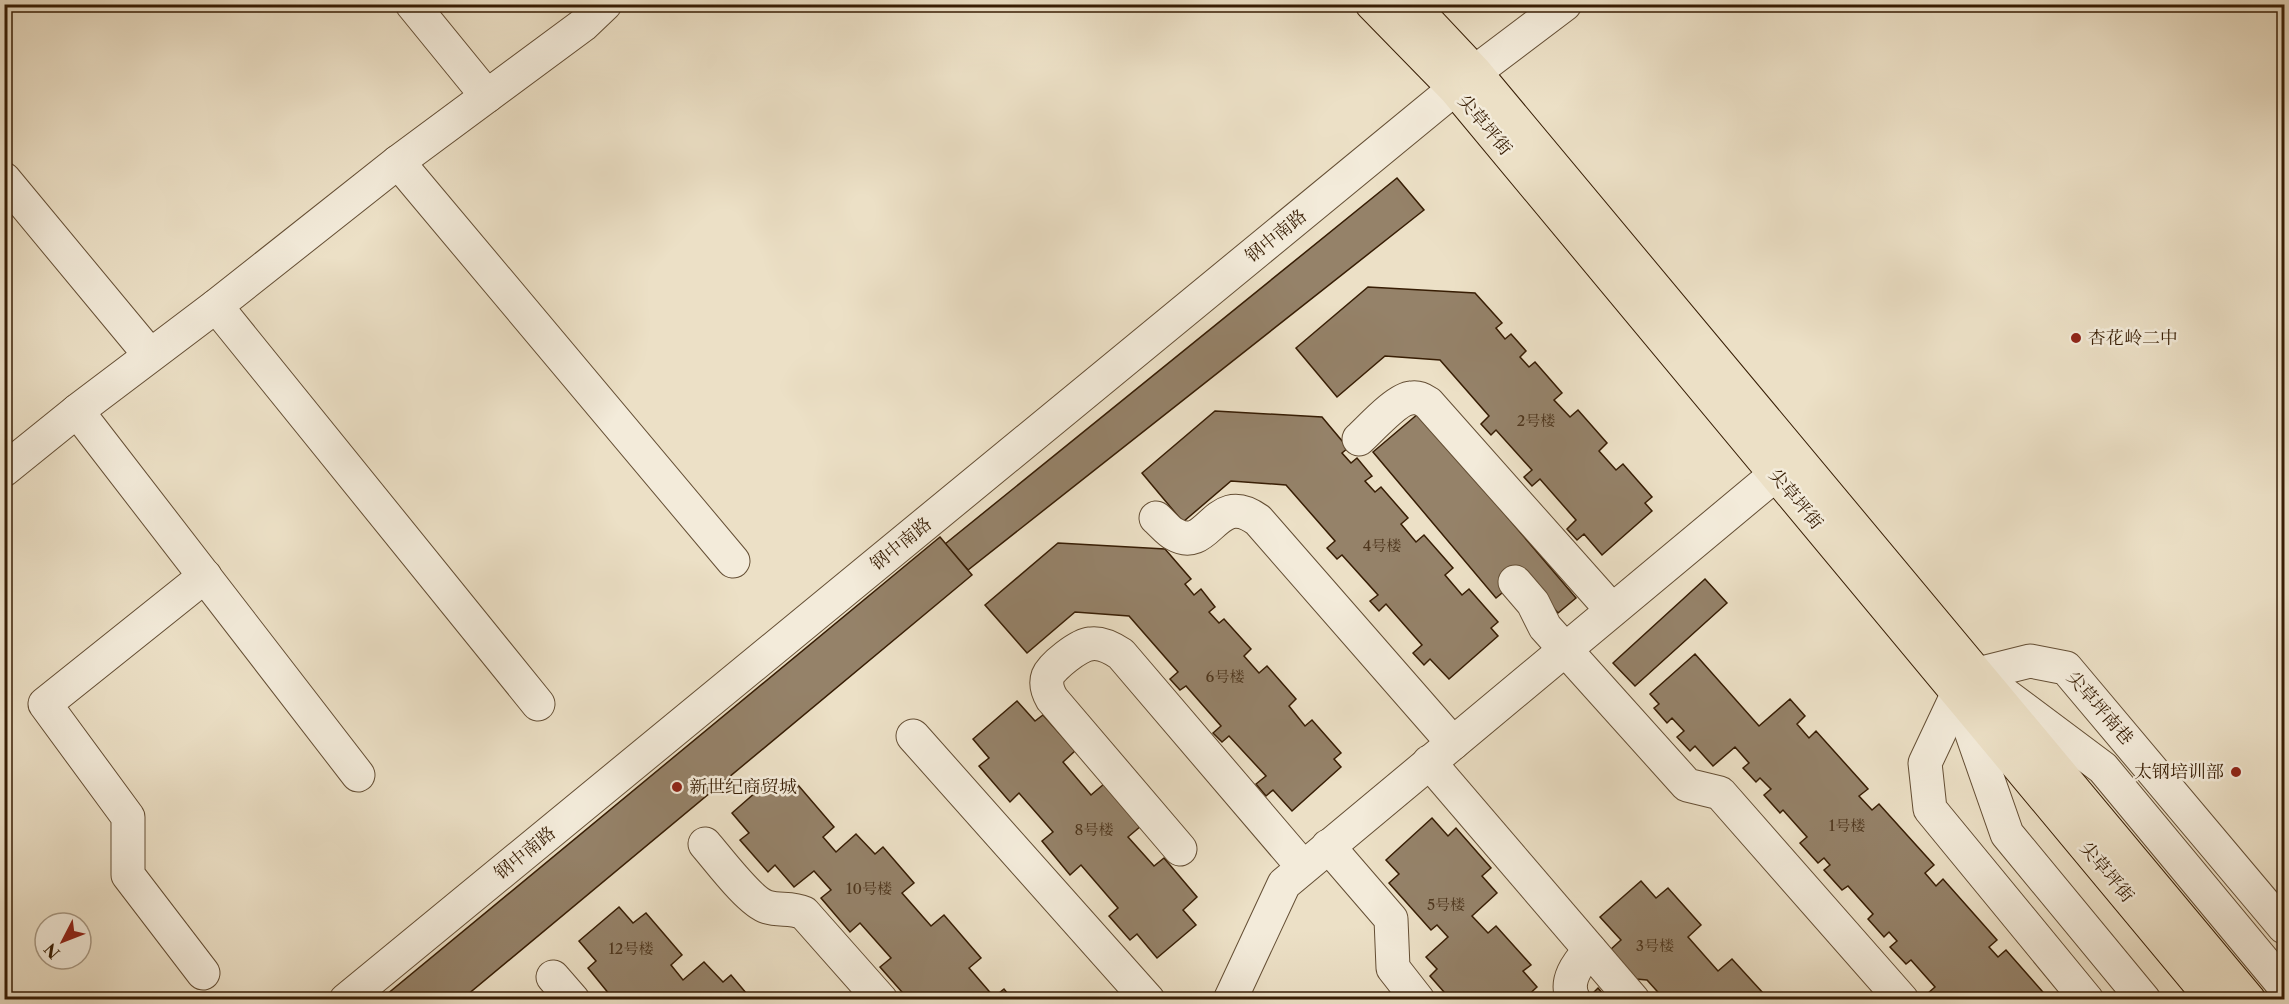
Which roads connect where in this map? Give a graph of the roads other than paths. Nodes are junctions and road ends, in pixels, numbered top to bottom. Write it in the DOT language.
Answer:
graph roads {
  1 [pos="412,4"];
  2 [pos="605,4"];
  3 [pos="1372,4"];
  4 [pos="1411,4"];
  5 [pos="1565,4"];
  6 [pos="1465,80"];
  7 [pos="487,96"];
  8 [pos="398,162"];
  9 [pos="4,179"];
  10 [pos="216,306"];
  11 [pos="150,355"];
  12 [pos="77,411"];
  13 [pos="1359,439"];
  14 [pos="4,470"];
  15 [pos="1776,474"];
  16 [pos="1156,518"];
  17 [pos="733,561"];
  18 [pos="205,576"];
  19 [pos="1515,582"];
  20 [pos="1612,610"];
  21 [pos="1564,650"];
  22 [pos="1968,683"];
  23 [pos="538,704"];
  24 [pos="913,736"];
  25 [pos="1441,752"];
  26 [pos="358,775"];
  27 [pos="705,844"];
  28 [pos="1328,846"];
  29 [pos="1180,849"];
  30 [pos="1303,867"];
  31 [pos="2284,927"];
  32 [pos="1590,950"];
  33 [pos="203,973"];
  34 [pos="2284,986"];
  35 [pos="346,999"];
  36 [pos="881,999"];
  37 [pos="1148,999"];
  38 [pos="1230,999"];
  39 [pos="1418,999"];
  40 [pos="1574,999"];
  41 [pos="1634,999"];
  42 [pos="1902,999"];
  43 [pos="2087,999"];
  44 [pos="2144,999"];
  45 [pos="2213,999"];
  46 [pos="2249,999"];
  1 -- 7 [label="street"];
  2 -- 7 [label="street"];
  3 -- 6 [label="main road, 尖草坪街"];
  4 -- 6 [label="main road, 尖草坪街"];
  5 -- 6 [label="street, 钢中南路"];
  6 -- 15 [label="main road, 尖草坪街"];
  6 -- 22 [label="main road, 尖草坪街"];
  6 -- 35 [label="street, 钢中南路"];
  7 -- 8 [label="street"];
  8 -- 10 [label="street"];
  8 -- 17 [label="street"];
  9 -- 11 [label="street"];
  10 -- 11 [label="street"];
  10 -- 23 [label="street"];
  11 -- 12 [label="street"];
  12 -- 14 [label="street"];
  12 -- 18 [label="street"];
  13 -- 20 [label="street"];
  15 -- 20 [label="street"];
  15 -- 22 [label="main road, 尖草坪街"];
  16 -- 25 [label="street"];
  18 -- 26 [label="street"];
  18 -- 33 [label="street"];
  19 -- 21 [label="street"];
  20 -- 21 [label="street"];
  21 -- 25 [label="street"];
  21 -- 42 [label="street"];
  22 -- 31 [label="street, 尖草坪南巷"];
  22 -- 34 [label="street"];
  22 -- 43 [label="street"];
  22 -- 44 [label="street"];
  22 -- 45 [label="main road, 尖草坪街"];
  22 -- 46 [label="main road, 尖草坪街"];
  24 -- 37 [label="street"];
  25 -- 28 [label="street"];
  25 -- 32 [label="street"];
  27 -- 36 [label="street"];
  28 -- 30 [label="street"];
  28 -- 39 [label="street"];
  29 -- 30 [label="street"];
  30 -- 38 [label="street"];
  32 -- 40 [label="street"];
  32 -- 41 [label="street"];
}
